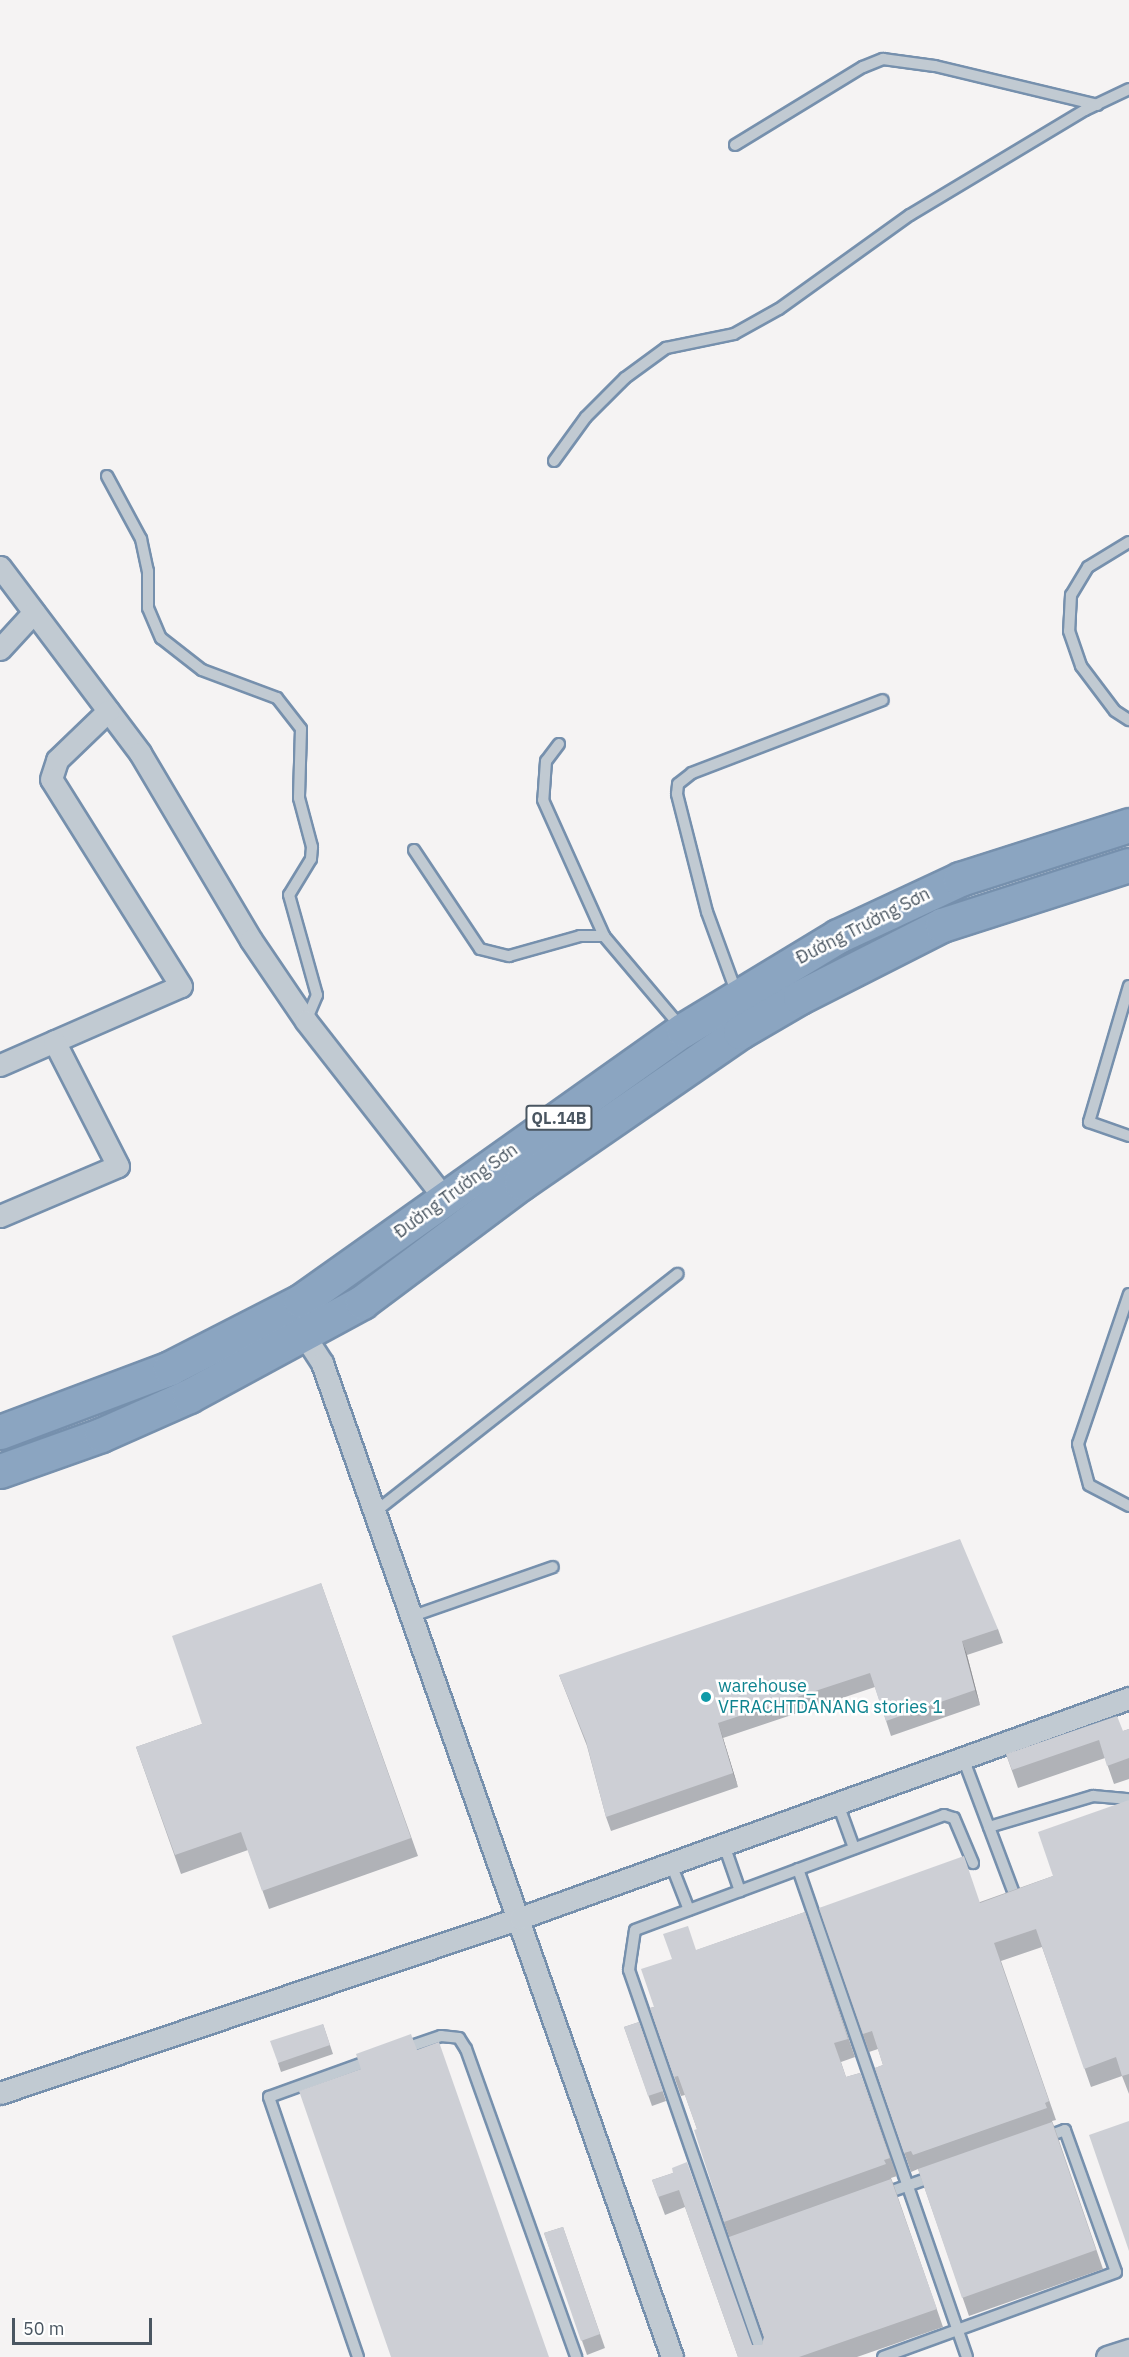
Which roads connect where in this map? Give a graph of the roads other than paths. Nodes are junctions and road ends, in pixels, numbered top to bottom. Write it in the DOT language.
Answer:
graph roads {
  1 [pos="1129,89"];
  2 [pos="1097,105"];
  3 [pos="735,145"];
  4 [pos="554,461"];
  5 [pos="107,476"];
  6 [pos="1129,542"];
  7 [pos="0,567"];
  8 [pos="34,612"];
  9 [pos="0,649"];
  10 [pos="883,700"];
  11 [pos="108,711"];
  12 [pos="1129,720"];
  13 [pos="559,744"];
  14 [pos="1129,825"];
  15 [pos="414,850"];
  16 [pos="1129,865"];
  17 [pos="604,936"];
  18 [pos="1129,986"];
  19 [pos="737,995"];
  20 [pos="306,1021"];
  21 [pos="683,1030"];
  22 [pos="54,1041"];
  23 [pos="0,1065"];
  24 [pos="1129,1136"];
  25 [pos="445,1199"];
  26 [pos="0,1216"];
  27 [pos="676,1274"];
  28 [pos="1129,1294"];
  29 [pos="304,1335"];
  30 [pos="0,1432"];
  31 [pos="0,1471"];
  32 [pos="1129,1506"];
  33 [pos="375,1512"];
  34 [pos="553,1566"];
  35 [pos="413,1616"];
  36 [pos="1129,1698"];
  37 [pos="963,1758"];
  38 [pos="1129,1799"];
  39 [pos="837,1804"];
  40 [pos="989,1827"];
  41 [pos="724,1845"];
  42 [pos="854,1848"];
  43 [pos="973,1863"];
  44 [pos="670,1864"];
  45 [pos="798,1869"];
  46 [pos="740,1891"];
  47 [pos="1015,1896"];
  48 [pos="689,1910"];
  49 [pos="520,1918"];
  50 [pos="0,2093"];
  51 [pos="1031,2142"];
  52 [pos="953,2170"];
  53 [pos="908,2186"];
  54 [pos="865,2201"];
  55 [pos="958,2331"];
  56 [pos="1129,2350"];
  57 [pos="358,2357"];
  58 [pos="576,2357"];
  59 [pos="672,2357"];
  60 [pos="763,2357"];
  61 [pos="883,2357"];
  62 [pos="967,2357"];
  63 [pos="1107,2357"];
  1 -- 2 [label="lane"];
  2 -- 3 [label="lane"];
  2 -- 4 [label="lane"];
  5 -- 20 [label="lane"];
  6 -- 12 [label="lane"];
  7 -- 8 [label="street"];
  8 -- 9 [label="street"];
  8 -- 11 [label="street"];
  10 -- 19 [label="lane"];
  11 -- 20 [label="street"];
  11 -- 22 [label="street"];
  13 -- 17 [label="lane"];
  14 -- 19 [label="highway, Đường Trường Sơn / QL.14B"];
  15 -- 17 [label="lane"];
  16 -- 29 [label="highway, Đường Trường Sơn / QL.14B"];
  17 -- 21 [label="lane"];
  18 -- 24 [label="lane"];
  19 -- 21 [label="highway, Đường Trường Sơn / QL.14B"];
  20 -- 25 [label="street"];
  21 -- 25 [label="highway, Đường Trường Sơn / QL.14B"];
  22 -- 23 [label="street"];
  22 -- 26 [label="street"];
  25 -- 30 [label="highway, Đường Trường Sơn / QL.14B"];
  27 -- 33 [label="lane"];
  28 -- 32 [label="lane"];
  29 -- 31 [label="highway, Đường Trường Sơn / QL.14B"];
  29 -- 33 [label="street"];
  33 -- 35 [label="street"];
  34 -- 35 [label="lane"];
  35 -- 49 [label="street"];
  36 -- 37 [label="street"];
  37 -- 39 [label="street"];
  37 -- 40 [label="lane"];
  38 -- 40 [label="lane"];
  39 -- 41 [label="street"];
  39 -- 42 [label="lane"];
  40 -- 47 [label="lane"];
  41 -- 44 [label="street"];
  41 -- 46 [label="lane"];
  42 -- 43 [label="lane"];
  42 -- 45 [label="lane"];
  44 -- 48 [label="lane"];
  44 -- 49 [label="street"];
  45 -- 46 [label="lane"];
  45 -- 53 [label="lane"];
  46 -- 48 [label="lane"];
  48 -- 60 [label="lane"];
  49 -- 50 [label="street"];
  49 -- 59 [label="street"];
  51 -- 55 [label="lane"];
  52 -- 53 [label="lane"];
  53 -- 54 [label="lane"];
  53 -- 55 [label="lane"];
  55 -- 61 [label="lane"];
  55 -- 62 [label="lane"];
  56 -- 63 [label="street"];
  57 -- 58 [label="lane"];
}
